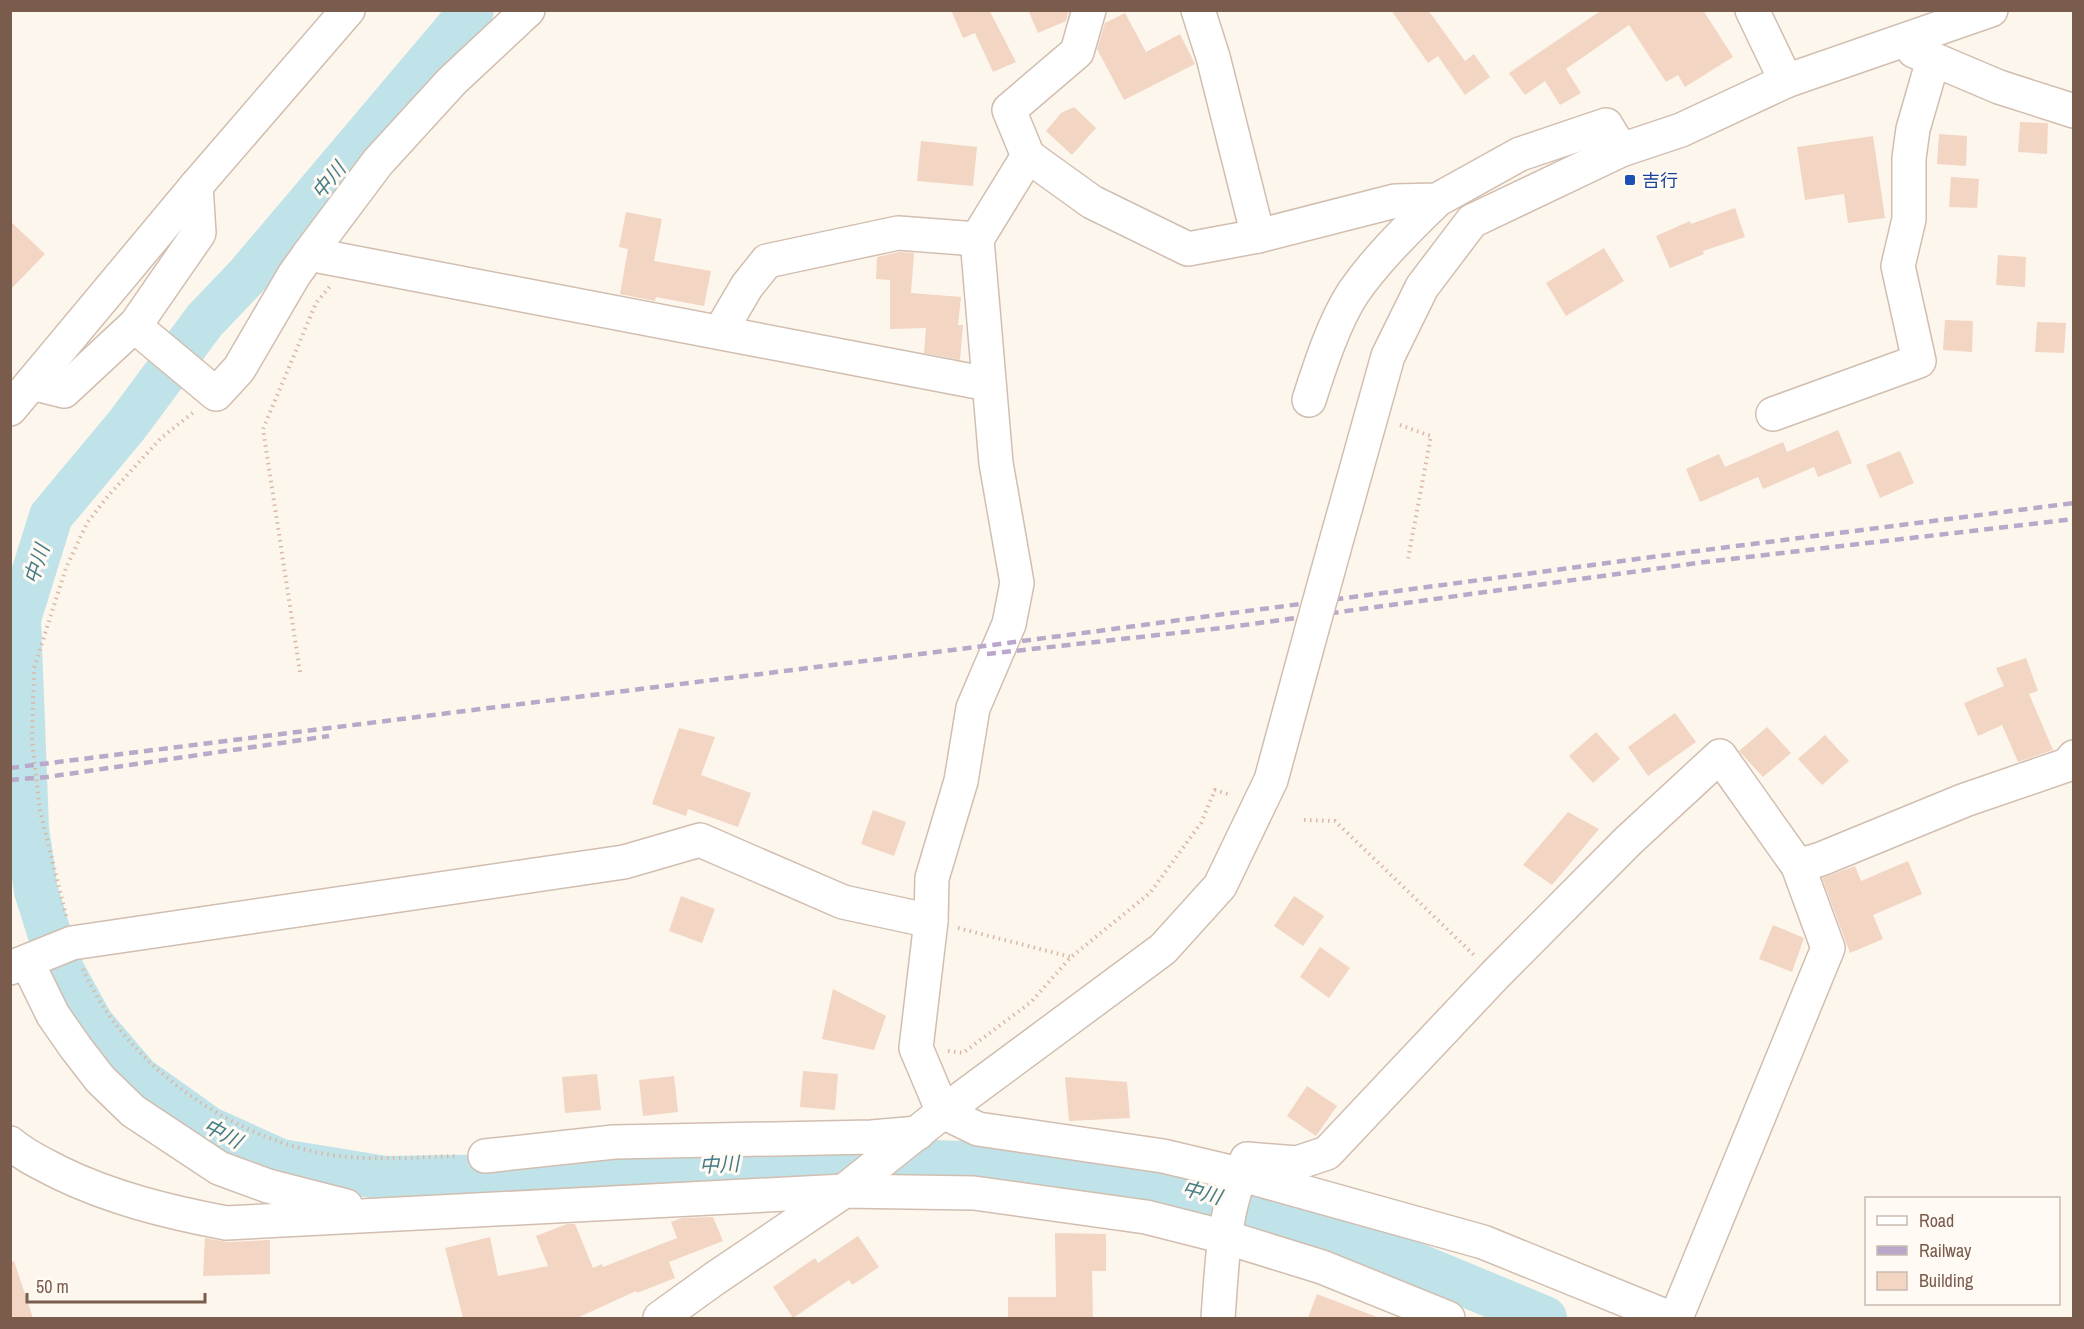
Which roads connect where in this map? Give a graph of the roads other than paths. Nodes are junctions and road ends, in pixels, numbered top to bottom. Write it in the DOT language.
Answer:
graph roads {
  1 [pos="528,10"];
  2 [pos="1089,10"];
  3 [pos="1198,10"];
  4 [pos="1752,10"];
  5 [pos="1991,10"];
  6 [pos="344,12"];
  7 [pos="1895,44"];
  8 [pos="1933,60"];
  9 [pos="1786,81"];
  10 [pos="2073,111"];
  11 [pos="1621,150"];
  12 [pos="1028,156"];
  13 [pos="196,186"];
  14 [pos="1437,200"];
  15 [pos="1258,236"];
  16 [pos="977,239"];
  17 [pos="309,254"];
  18 [pos="140,329"];
  19 [pos="720,332"];
  20 [pos="32,383"];
  21 [pos="988,384"];
  22 [pos="1309,400"];
  23 [pos="10,409"];
  24 [pos="1773,414"];
  25 [pos="2071,770"];
  26 [pos="1798,866"];
  27 [pos="931,921"];
  28 [pos="24,963"];
  29 [pos="943,1112"];
  30 [pos="918,1133"];
  31 [pos="10,1143"];
  32 [pos="485,1156"];
  33 [pos="1238,1181"];
  34 [pos="844,1191"];
  35 [pos="355,1215"];
  36 [pos="1225,1233"];
  37 [pos="660,1318"];
  38 [pos="1218,1318"];
  39 [pos="1448,1318"];
  40 [pos="1671,1318"];
  41 [pos="1676,1318"];
  1 -- 17 [label="street"];
  2 -- 12 [label="street"];
  3 -- 15 [label="street"];
  4 -- 9 [label="street"];
  5 -- 7 [label="street"];
  6 -- 13 [label="street"];
  7 -- 8 [label="street"];
  7 -- 9 [label="street"];
  8 -- 10 [label="street"];
  8 -- 24 [label="street"];
  9 -- 11 [label="street"];
  11 -- 14 [label="street"];
  11 -- 29 [label="street, bridge"];
  12 -- 15 [label="street"];
  12 -- 16 [label="street"];
  13 -- 18 [label="street"];
  13 -- 20 [label="street"];
  14 -- 15 [label="street"];
  14 -- 22 [label="street"];
  16 -- 19 [label="street"];
  16 -- 21 [label="street"];
  17 -- 18 [label="street"];
  17 -- 19 [label="street"];
  18 -- 20 [label="street"];
  19 -- 21 [label="street"];
  20 -- 23 [label="street"];
  21 -- 27 [label="street"];
  25 -- 26 [label="street"];
  26 -- 33 [label="street"];
  26 -- 41 [label="street"];
  27 -- 28 [label="street"];
  27 -- 29 [label="street"];
  28 -- 35 [label="street"];
  29 -- 30 [label="street"];
  29 -- 33 [label="street"];
  30 -- 32 [label="street"];
  30 -- 34 [label="street"];
  31 -- 35 [label="street"];
  33 -- 36 [label="street"];
  33 -- 40 [label="street"];
  34 -- 35 [label="street"];
  34 -- 36 [label="street"];
  34 -- 37 [label="street"];
  36 -- 38 [label="street"];
  36 -- 39 [label="street"];
}
